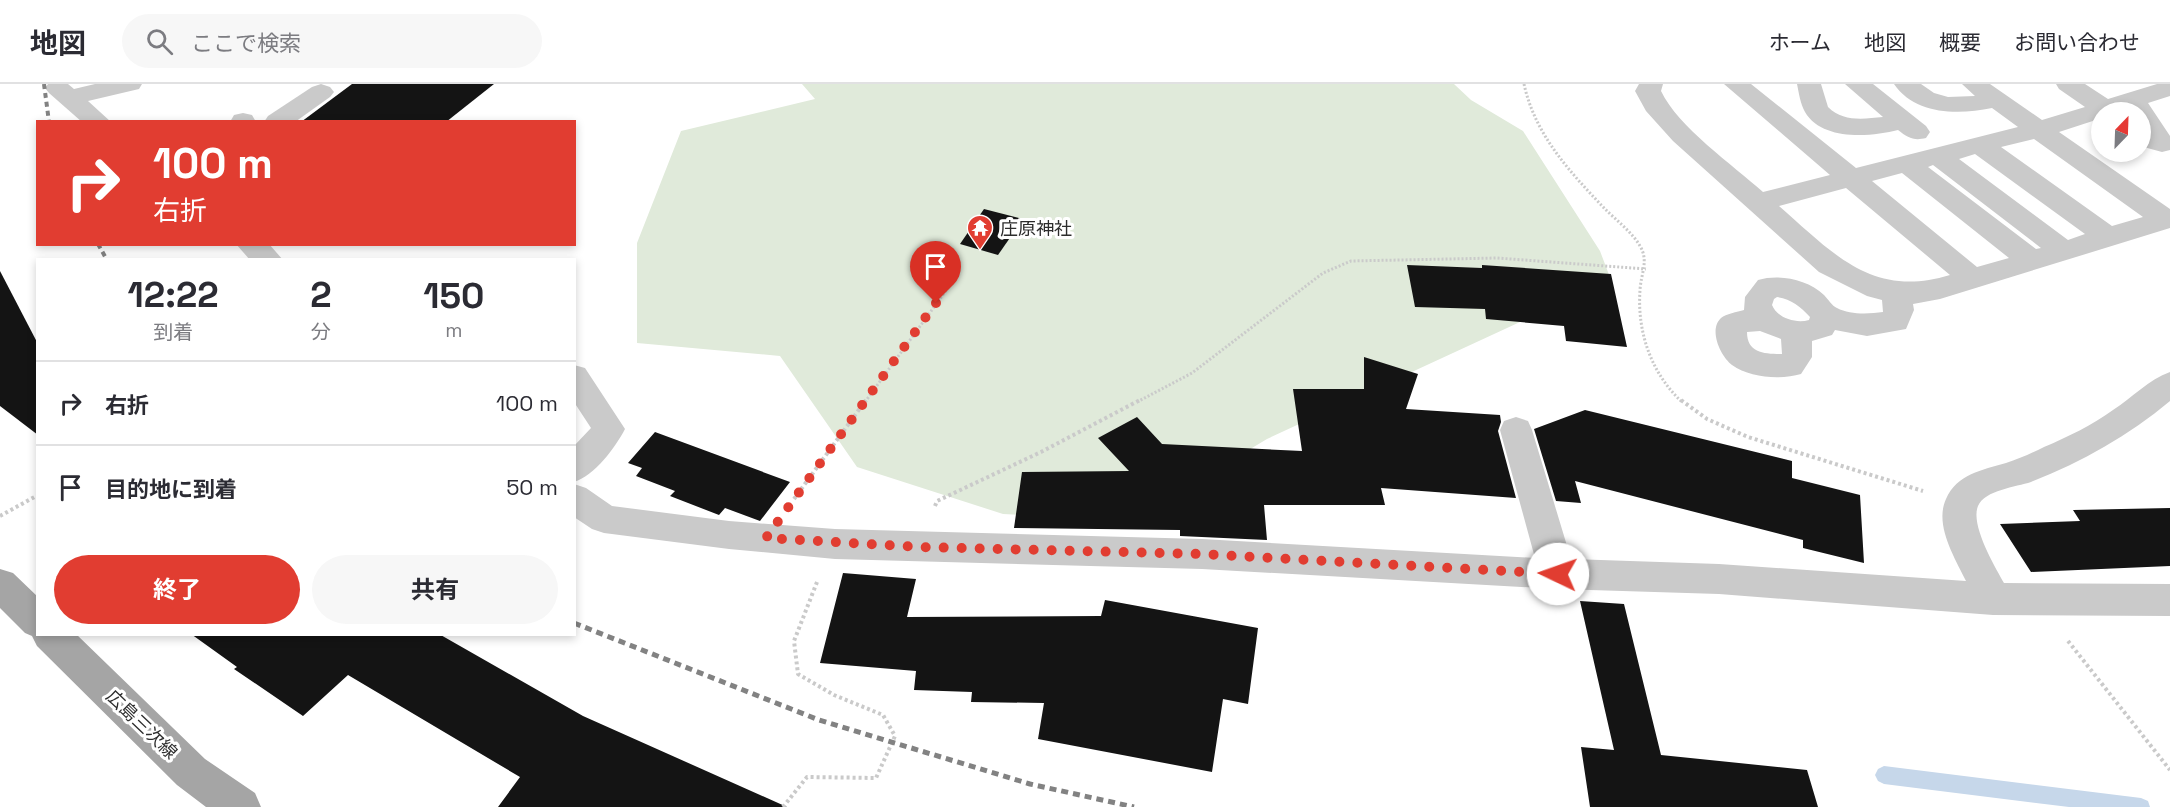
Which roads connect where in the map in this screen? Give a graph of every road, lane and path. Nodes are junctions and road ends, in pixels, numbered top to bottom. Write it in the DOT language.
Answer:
graph roads {
  1 [pos="130,84"];
  2 [pos="1524,84"];
  3 [pos="1736,84"];
  4 [pos="1809,84"];
  5 [pos="1857,84"];
  6 [pos="1906,84"];
  7 [pos="1974,84"];
  8 [pos="2068,84"];
  9 [pos="1647,86"];
  10 [pos="2170,88"];
  11 [pos="61,91"];
  12 [pos="321,92"];
  13 [pos="2132,99"];
  14 [pos="1996,100"];
  15 [pos="2127,102"];
  16 [pos="2134,102"];
  17 [pos="2091,106"];
  18 [pos="2091,117"];
  19 [pos="96,120"];
  20 [pos="280,120"];
  21 [pos="1903,121"];
  22 [pos="2151,128"];
  23 [pos="2037,130"];
  24 [pos="2151,140"];
  25 [pos="1980,145"];
  26 [pos="1942,155"];
  27 [pos="1906,164"];
  28 [pos="1850,179"];
  29 [pos="1759,202"];
  30 [pos="2168,219"];
  31 [pos="2108,237"];
  32 [pos="252,246"];
  33 [pos="2064,251"];
  34 [pos="267,258"];
  35 [pos="2032,261"];
  36 [pos="1646,269"];
  37 [pos="1973,279"];
  38 [pos="950,285"];
  39 [pos="1896,292"];
  40 [pos="1825,317"];
  41 [pos="576,379"];
  42 [pos="2170,384"];
  43 [pos="1516,430"];
  44 [pos="576,467"];
  45 [pos="36,496"];
  46 [pos="576,499"];
  47 [pos="1961,502"];
  48 [pos="0,516"];
  49 [pos="766,538"];
  50 [pos="835,544"];
  51 [pos="919,547"];
  52 [pos="1558,574"];
  53 [pos="0,584"];
  54 [pos="2035,597"];
  55 [pos="1993,598"];
  56 [pos="2170,600"];
  57 [pos="36,620"];
  58 [pos="52,636"];
  59 [pos="2170,770"];
  60 [pos="240,807"];
  61 [pos="783,807"];
  1 -- 11 [label="street"];
  2 -- 36 [label="path"];
  3 -- 28 [label="street"];
  4 -- 21 [label="street"];
  5 -- 21 [label="street"];
  6 -- 14 [label="street"];
  7 -- 14 [label="street"];
  8 -- 17 [label="street"];
  9 -- 29 [label="street"];
  10 -- 13 [label="street"];
  11 -- 19 [label="street"];
  12 -- 20 [label="street"];
  13 -- 15 [label="street"];
  13 -- 16 [label="street"];
  14 -- 23 [label="street"];
  18 -- 23 [label="street"];
  21 -- 26 [label="street"];
  22 -- 24 [label="street"];
  23 -- 25 [label="street"];
  23 -- 30 [label="street"];
  25 -- 26 [label="street"];
  25 -- 31 [label="street"];
  26 -- 27 [label="street"];
  26 -- 33 [label="street"];
  27 -- 28 [label="street"];
  27 -- 35 [label="street"];
  28 -- 29 [label="street"];
  28 -- 37 [label="street"];
  29 -- 39 [label="street"];
  30 -- 31 [label="street"];
  31 -- 33 [label="street"];
  32 -- 34 [label="street"];
  33 -- 35 [label="street"];
  35 -- 37 [label="street"];
  36 -- 47 [label="path"];
  36 -- 51 [label="path"];
  37 -- 39 [label="street"];
  38 -- 49 [label="path"];
  39 -- 40 [label="street"];
  40 -- 40 [label="street"];
  41 -- 44 [label="street"];
  42 -- 47 [label="street"];
  43 -- 52 [label="street"];
  45 -- 48 [label="path"];
  46 -- 49 [label="street"];
  47 -- 55 [label="street"];
  49 -- 50 [label="street"];
  50 -- 51 [label="street"];
  50 -- 61 [label="path"];
  51 -- 52 [label="street"];
  52 -- 55 [label="street"];
  53 -- 57 [label="main road"];
  54 -- 55 [label="street"];
  54 -- 56 [label="street"];
  54 -- 59 [label="path"];
  58 -- 60 [label="main road, 広島三次線"];
}
